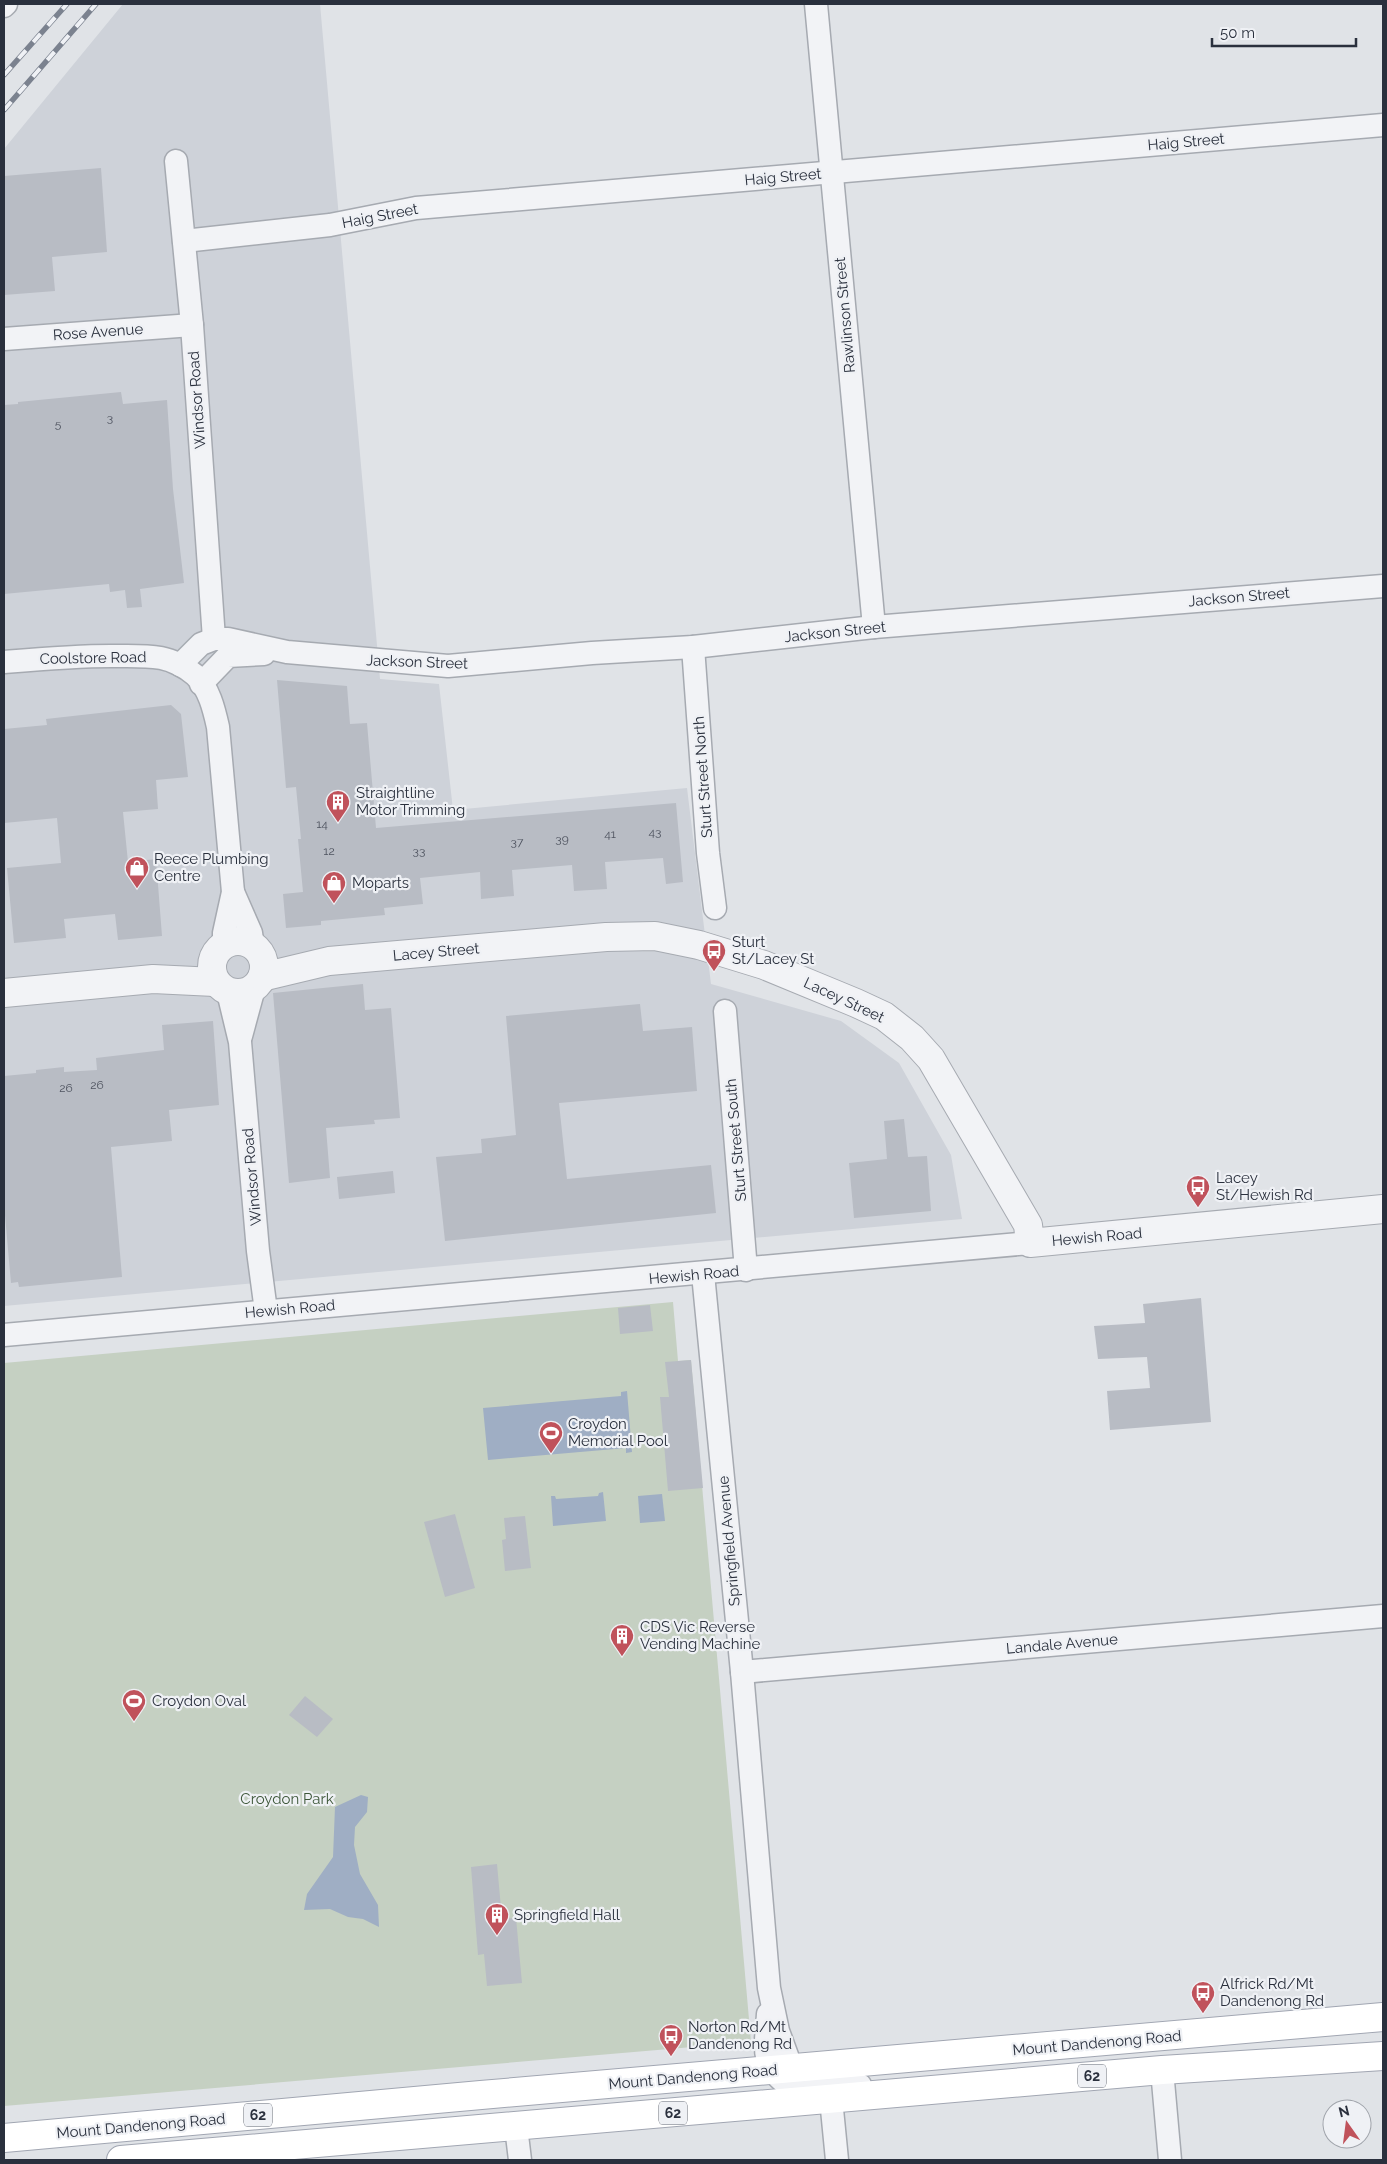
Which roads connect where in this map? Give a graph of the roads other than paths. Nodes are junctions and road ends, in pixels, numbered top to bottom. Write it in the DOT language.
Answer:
graph roads {
  1 [pos="816,4"];
  2 [pos="1383,125"];
  3 [pos="176,160"];
  4 [pos="832,173"];
  5 [pos="184,241"];
  6 [pos="192,325"];
  7 [pos="4,339"];
  8 [pos="1383,586"];
  9 [pos="874,627"];
  10 [pos="214,639"];
  11 [pos="693,647"];
  12 [pos="287,652"];
  13 [pos="4,662"];
  14 [pos="180,665"];
  15 [pos="202,684"];
  16 [pos="715,908"];
  17 [pos="239,967"];
  18 [pos="4,993"];
  19 [pos="725,1011"];
  20 [pos="1383,1209"];
  21 [pos="1030,1243"];
  22 [pos="746,1270"];
  23 [pos="704,1274"];
  24 [pos="266,1311"];
  25 [pos="4,1335"];
  26 [pos="1383,1616"];
  27 [pos="742,1672"];
  28 [pos="1383,2017"];
  29 [pos="1160,2037"];
  30 [pos="1383,2056"];
  31 [pos="782,2070"];
  32 [pos="1162,2070"];
  33 [pos="945,2089"];
  34 [pos="512,2093"];
  35 [pos="831,2099"];
  36 [pos="516,2126"];
  37 [pos="4,2138"];
  38 [pos="121,2160"];
  39 [pos="520,2160"];
  40 [pos="837,2160"];
  41 [pos="1170,2160"];
  1 -- 4 [label="street, Rawlinson Street"];
  2 -- 4 [label="street, Haig Street"];
  3 -- 5 [label="street, Windsor Road"];
  4 -- 5 [label="street, Haig Street"];
  4 -- 9 [label="street, Rawlinson Street"];
  5 -- 6 [label="street, Windsor Road"];
  6 -- 7 [label="street, Rose Avenue"];
  6 -- 10 [label="street, Windsor Road"];
  8 -- 9 [label="street, Jackson Street"];
  9 -- 11 [label="street, Jackson Street"];
  10 -- 12 [label="street"];
  10 -- 14 [label="street"];
  11 -- 12 [label="street, Jackson Street"];
  11 -- 16 [label="street, Sturt Street North"];
  12 -- 15 [label="street"];
  13 -- 14 [label="street, Coolstore Road"];
  14 -- 15 [label="street, Windsor Road"];
  15 -- 17 [label="street, Windsor Road"];
  17 -- 18 [label="street, Lacey Street"];
  17 -- 21 [label="street, Lacey Street"];
  17 -- 24 [label="street, Windsor Road"];
  19 -- 22 [label="street, Sturt Street South"];
  20 -- 21 [label="street, Hewish Road"];
  21 -- 22 [label="street, Hewish Road"];
  22 -- 23 [label="street, Hewish Road"];
  23 -- 24 [label="street, Hewish Road"];
  23 -- 27 [label="street, Springfield Avenue"];
  24 -- 25 [label="street, Hewish Road"];
  26 -- 27 [label="street, Landale Avenue"];
  27 -- 31 [label="street, Springfield Avenue"];
  28 -- 29 [label="main road, Mount Dandenong Road / 62"];
  29 -- 31 [label="main road, Mount Dandenong Road / 62"];
  29 -- 32 [label="main road"];
  30 -- 32 [label="main road, 62"];
  31 -- 33 [label="street"];
  31 -- 34 [label="main road, Mount Dandenong Road / 62"];
  32 -- 33 [label="main road, 62"];
  32 -- 41 [label="street"];
  33 -- 35 [label="main road, 62"];
  34 -- 36 [label="main road"];
  34 -- 37 [label="main road, Mount Dandenong Road / 62"];
  35 -- 36 [label="main road, 62"];
  35 -- 40 [label="street"];
  36 -- 38 [label="main road, 62"];
  36 -- 39 [label="street"];
}
